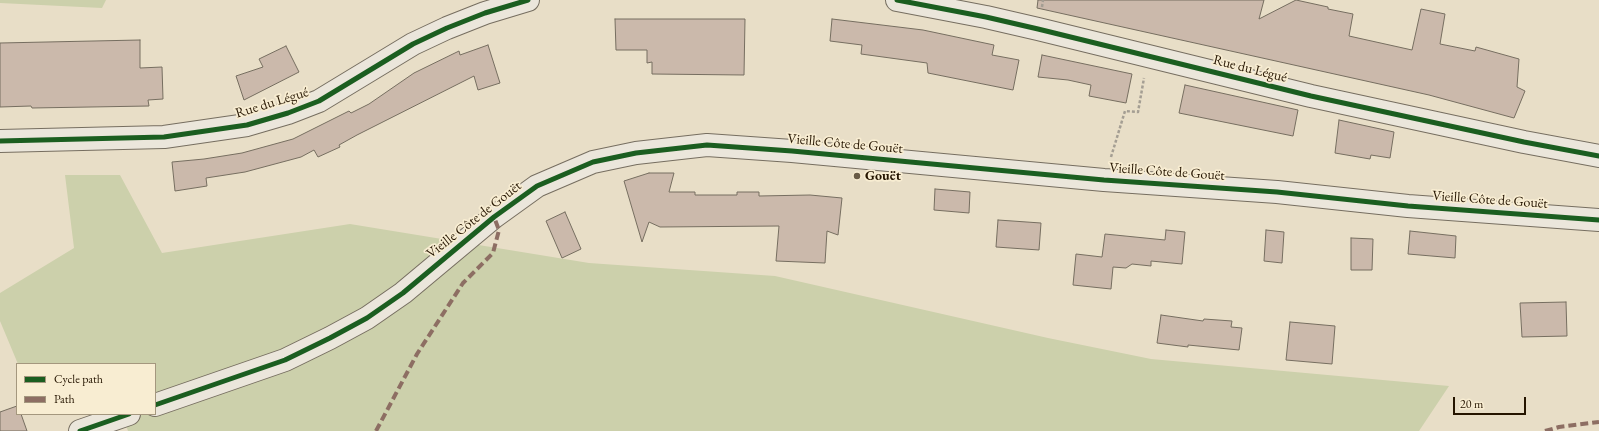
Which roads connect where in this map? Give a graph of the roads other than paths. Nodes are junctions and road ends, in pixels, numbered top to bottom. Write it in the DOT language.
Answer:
graph roads {
  1 [pos="528,0"];
  2 [pos="897,0"];
  3 [pos="0,141"];
  4 [pos="1599,156"];
  5 [pos="1599,220"];
  6 [pos="156,405"];
  7 [pos="126,415"];
  8 [pos="80,431"];
  1 -- 3 [label="street, Rue du Légué"];
  2 -- 4 [label="street, Rue du Légué"];
  5 -- 6 [label="street, Vieille Côte de Gouët"];
  7 -- 8 [label="street"];
}
